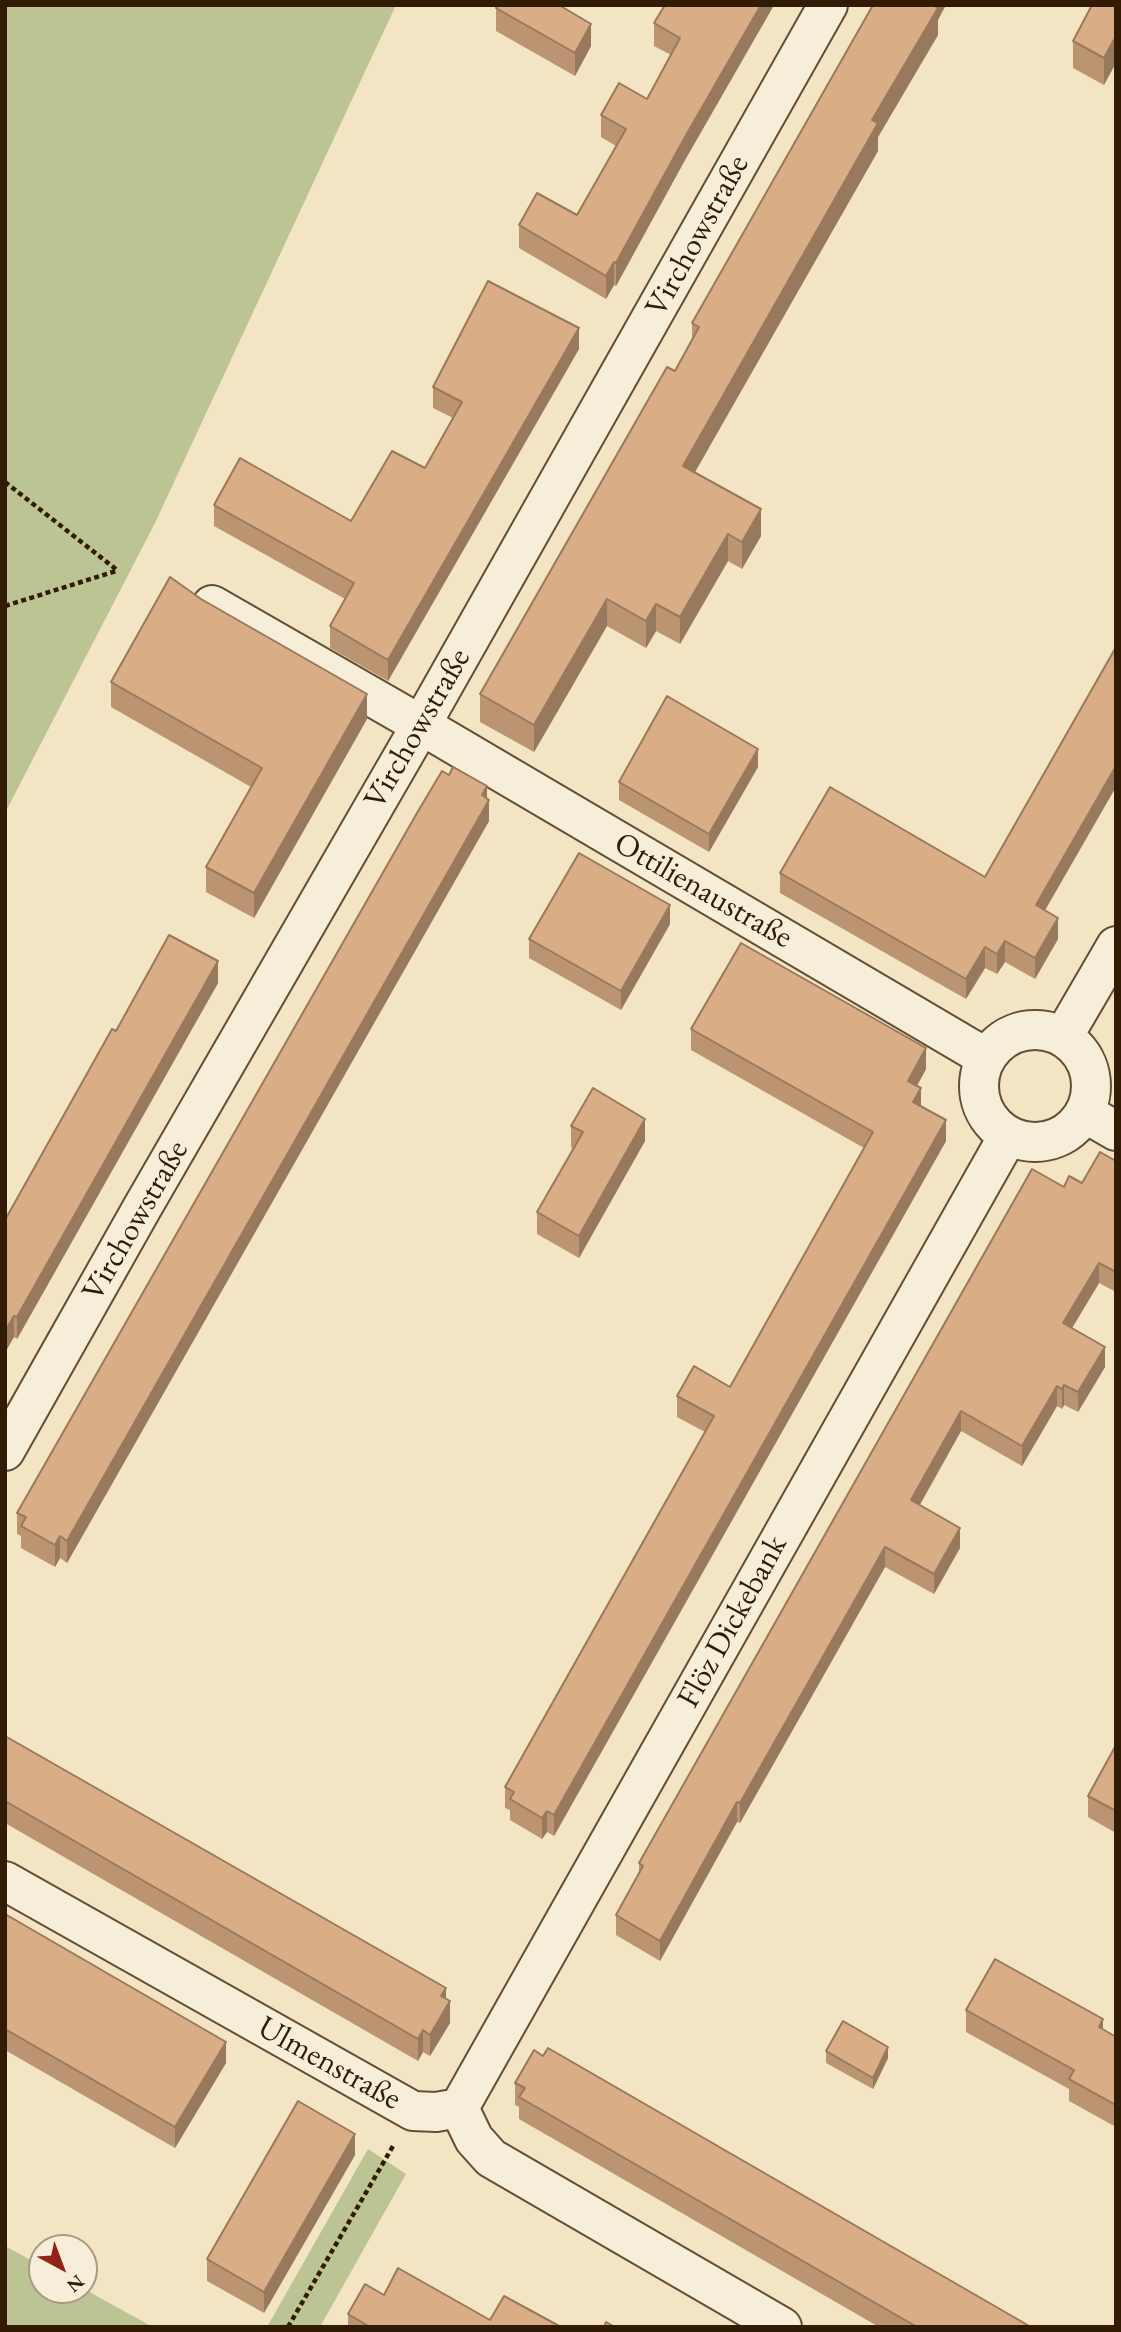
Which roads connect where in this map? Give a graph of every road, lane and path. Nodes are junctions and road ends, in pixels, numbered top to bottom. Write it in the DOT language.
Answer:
graph roads {
  1 [pos="828,5"];
  2 [pos="5,482"];
  3 [pos="212,605"];
  4 [pos="5,606"];
  5 [pos="421,725"];
  6 [pos="1116,946"];
  7 [pos="1063,1037"];
  8 [pos="985,1057"];
  9 [pos="1100,1122"];
  10 [pos="1008,1136"];
  11 [pos="5,1451"];
  12 [pos="5,1881"];
  13 [pos="459,2108"];
  14 [pos="413,2111"];
  15 [pos="288,2327"];
  16 [pos="782,2327"];
  1 -- 5 [label="street, Virchowstraße"];
  2 -- 4 [label="path"];
  3 -- 5 [label="street, Ottilienaustraße"];
  5 -- 8 [label="street, Ottilienaustraße"];
  5 -- 11 [label="street, Virchowstraße"];
  6 -- 7 [label="street"];
  7 -- 8 [label="street"];
  7 -- 9 [label="street"];
  8 -- 10 [label="street"];
  9 -- 10 [label="street"];
  10 -- 13 [label="street, Flöz Dickebank"];
  12 -- 14 [label="street, Ulmenstraße"];
  13 -- 14 [label="street, Ulmenstraße"];
  13 -- 16 [label="street"];
  14 -- 15 [label="path"];
}
